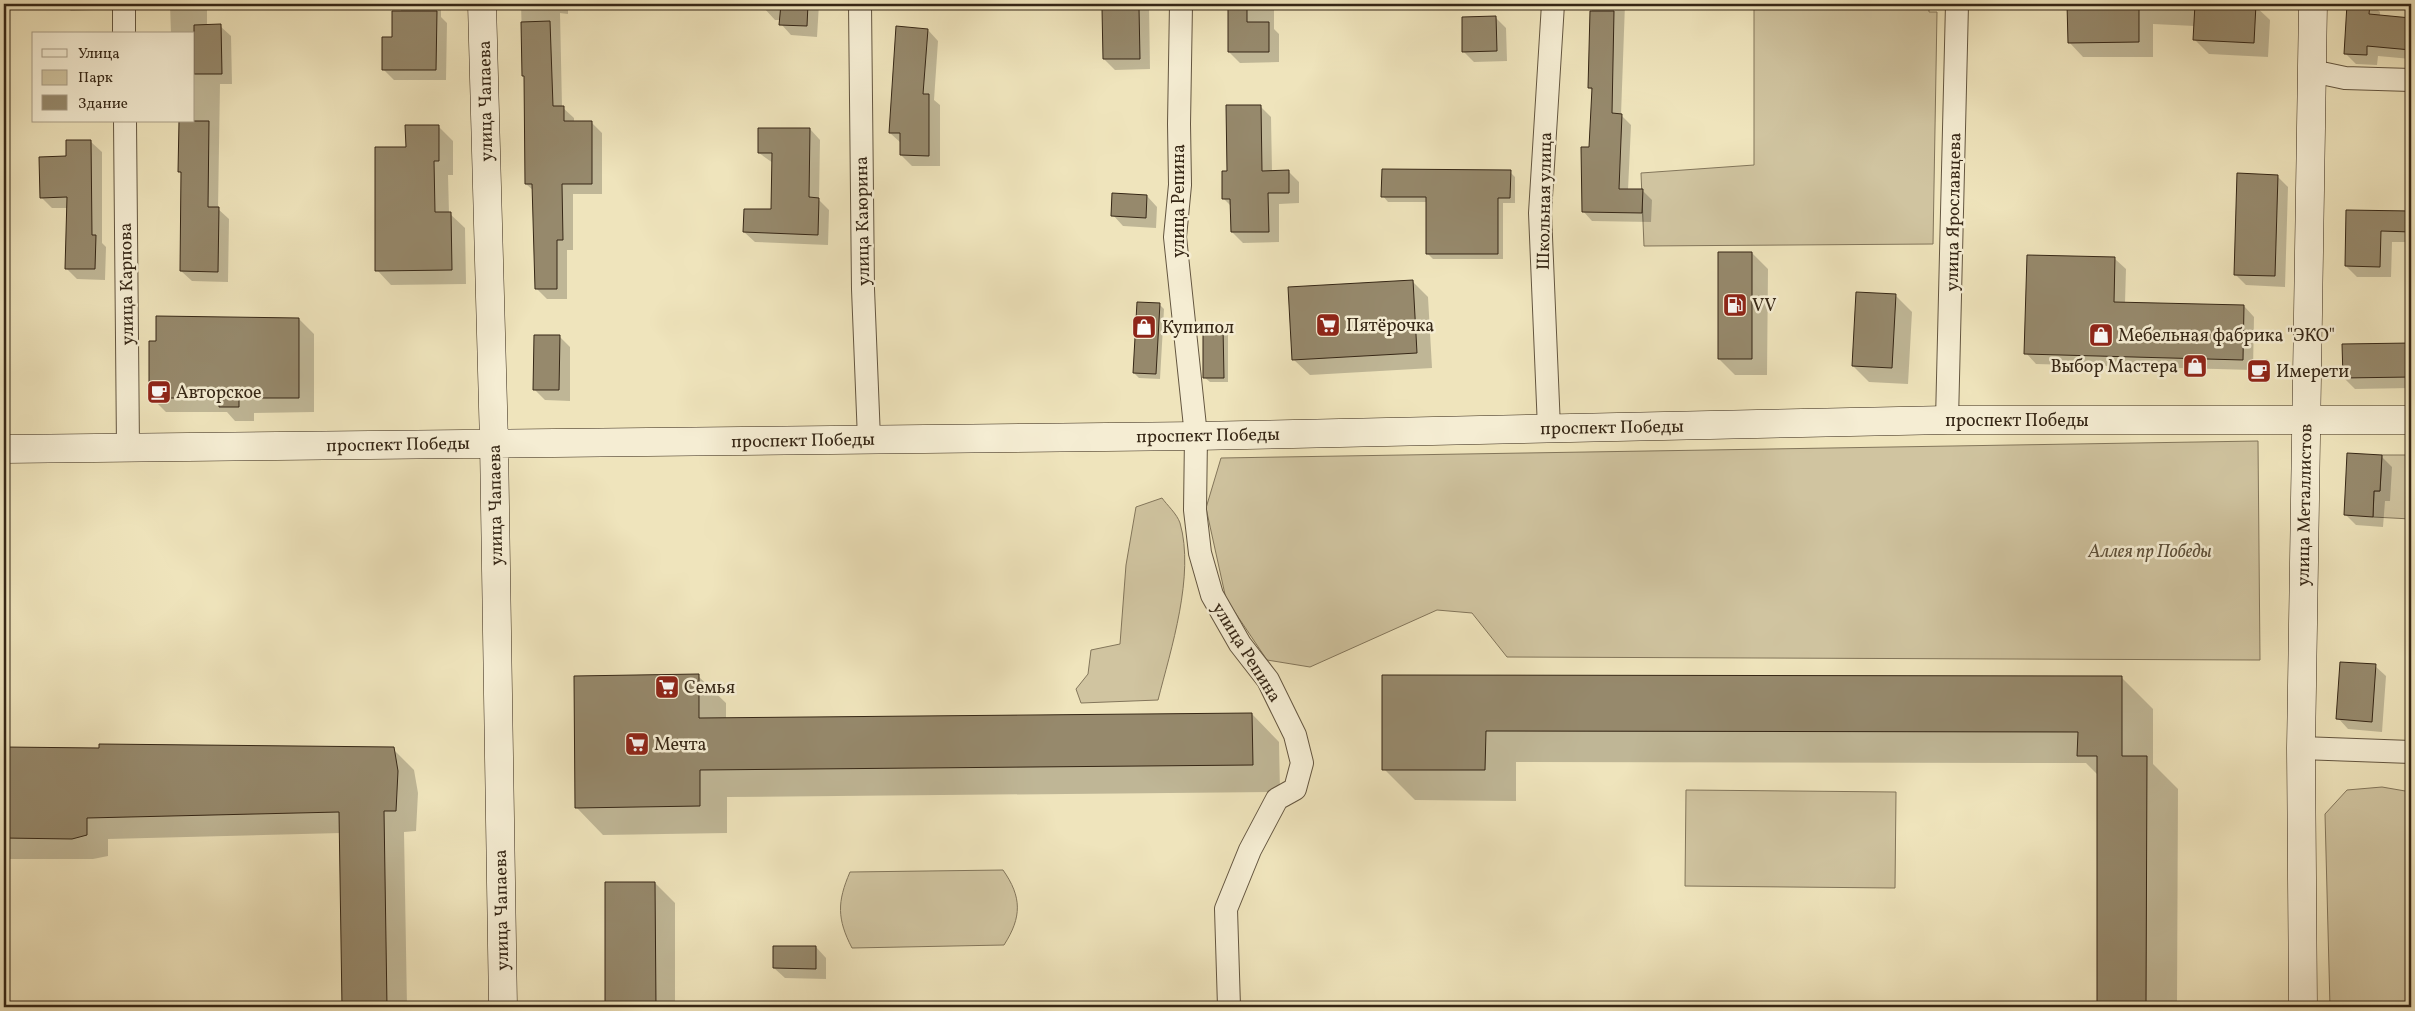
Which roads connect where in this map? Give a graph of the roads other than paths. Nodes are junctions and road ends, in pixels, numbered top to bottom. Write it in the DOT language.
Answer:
graph roads {
  1 [pos="124,4"];
  2 [pos="482,4"];
  3 [pos="860,4"];
  4 [pos="1181,4"];
  5 [pos="1553,4"];
  6 [pos="1958,4"];
  7 [pos="2312,4"];
  8 [pos="124,32"];
  9 [pos="2312,71"];
  10 [pos="2411,80"];
  11 [pos="125,122"];
  12 [pos="1947,420"];
  13 [pos="2411,420"];
  14 [pos="2305,421"];
  15 [pos="1549,428"];
  16 [pos="1196,436"];
  17 [pos="869,439"];
  18 [pos="494,443"];
  19 [pos="128,448"];
  20 [pos="4,449"];
  21 [pos="2301,748"];
  22 [pos="2411,752"];
  23 [pos="503,1007"];
  24 [pos="1229,1007"];
  25 [pos="2304,1007"];
  1 -- 8 [label="street"];
  2 -- 18 [label="street, улица Чапаева"];
  3 -- 17 [label="street, улица Каюрина"];
  4 -- 16 [label="street, улица Репина"];
  5 -- 15 [label="street, Школьная улица"];
  6 -- 12 [label="street, улица Ярославцева"];
  7 -- 9 [label="street, улица Металлистов"];
  9 -- 10 [label="street"];
  9 -- 14 [label="street, улица Металлистов"];
  11 -- 19 [label="street, улица Карпова"];
  12 -- 14 [label="street, проспект Победы"];
  12 -- 15 [label="street, проспект Победы"];
  13 -- 14 [label="street, проспект Победы"];
  14 -- 21 [label="street, улица Металлистов"];
  15 -- 16 [label="street, проспект Победы"];
  16 -- 17 [label="street, проспект Победы"];
  16 -- 24 [label="street, улица Репина"];
  17 -- 18 [label="street, проспект Победы"];
  18 -- 19 [label="street, проспект Победы"];
  18 -- 23 [label="street, улица Чапаева"];
  19 -- 20 [label="street, проспект Победы"];
  21 -- 22 [label="street"];
  21 -- 25 [label="street, улица Металлистов"];
}
